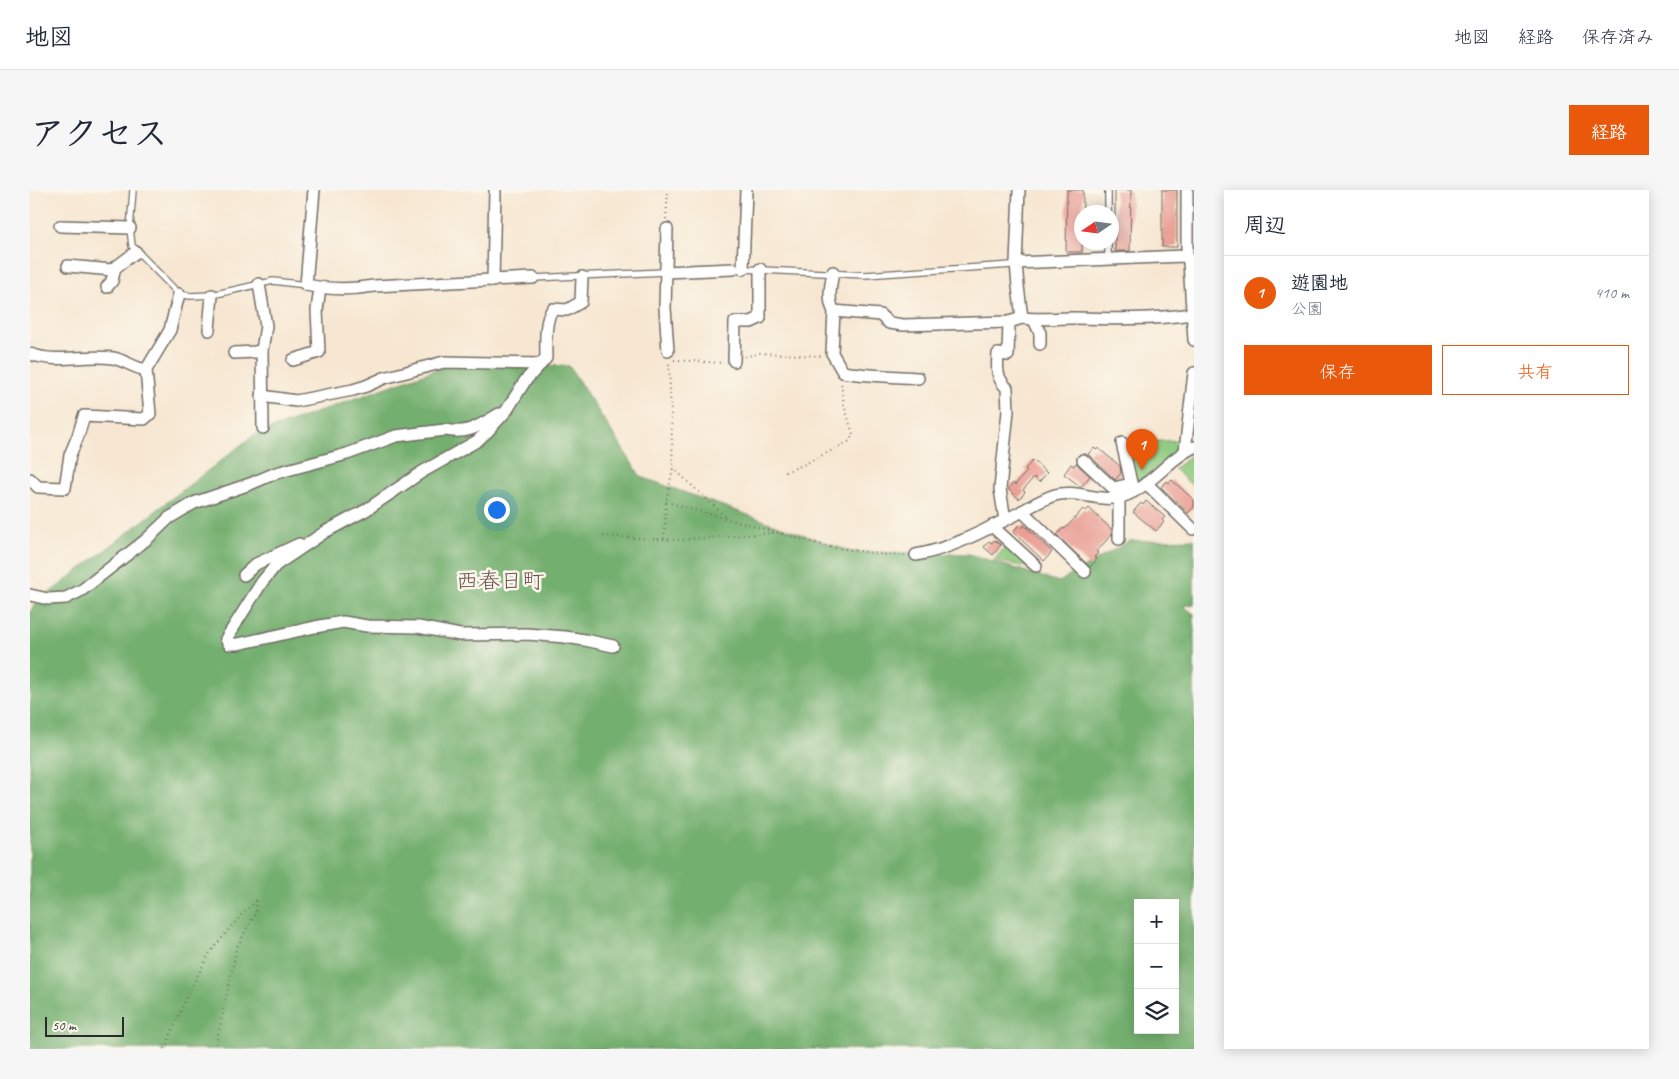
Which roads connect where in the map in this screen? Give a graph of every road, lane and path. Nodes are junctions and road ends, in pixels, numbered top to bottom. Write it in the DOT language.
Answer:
graph roads {
  1 [pos="133,190"];
  2 [pos="314,190"];
  3 [pos="495,190"];
  4 [pos="668,190"];
  5 [pos="746,190"];
  6 [pos="1020,190"];
  7 [pos="1108,190"];
  8 [pos="1187,190"];
  9 [pos="1108,205"];
  10 [pos="60,226"];
  11 [pos="130,228"];
  12 [pos="667,229"];
  13 [pos="1108,250"];
  14 [pos="136,252"];
  15 [pos="1108,259"];
  16 [pos="1191,259"];
  17 [pos="1016,263"];
  18 [pos="68,266"];
  19 [pos="115,268"];
  20 [pos="738,269"];
  21 [pos="760,269"];
  22 [pos="665,272"];
  23 [pos="833,272"];
  24 [pos="582,277"];
  25 [pos="533,278"];
  26 [pos="494,280"];
  27 [pos="259,284"];
  28 [pos="306,284"];
  29 [pos="107,287"];
  30 [pos="320,288"];
  31 [pos="179,294"];
  32 [pos="212,295"];
  33 [pos="834,310"];
  34 [pos="1192,314"];
  35 [pos="1028,319"];
  36 [pos="1009,322"];
  37 [pos="209,330"];
  38 [pos="1194,340"];
  39 [pos="1040,344"];
  40 [pos="262,350"];
  41 [pos="234,353"];
  42 [pos="832,353"];
  43 [pos="30,354"];
  44 [pos="668,355"];
  45 [pos="293,360"];
  46 [pos="734,362"];
  47 [pos="541,364"];
  48 [pos="146,370"];
  49 [pos="843,372"];
  50 [pos="1194,373"];
  51 [pos="918,378"];
  52 [pos="262,396"];
  53 [pos="508,410"];
  54 [pos="263,428"];
  55 [pos="1122,443"];
  56 [pos="1189,449"];
  57 [pos="1083,460"];
  58 [pos="673,468"];
  59 [pos="785,472"];
  60 [pos="30,479"];
  61 [pos="1146,483"];
  62 [pos="1132,488"];
  63 [pos="1119,497"];
  64 [pos="666,502"];
  65 [pos="1022,511"];
  66 [pos="727,518"];
  67 [pos="1005,520"];
  68 [pos="992,526"];
  69 [pos="1193,529"];
  70 [pos="324,533"];
  71 [pos="776,533"];
  72 [pos="603,536"];
  73 [pos="664,539"];
  74 [pos="1119,539"];
  75 [pos="916,555"];
  76 [pos="1036,566"];
  77 [pos="1085,572"];
  78 [pos="244,575"];
  79 [pos="30,595"];
  80 [pos="613,646"];
  81 [pos="165,1049"];
  82 [pos="215,1049"];
  1 -- 11 [label="lane"];
  2 -- 28 [label="street"];
  3 -- 26 [label="street"];
  4 -- 12 [label="path"];
  5 -- 20 [label="street"];
  6 -- 17 [label="street"];
  7 -- 9 [label="lane"];
  8 -- 16 [label="street"];
  10 -- 11 [label="street"];
  11 -- 14 [label="lane"];
  12 -- 22 [label="street"];
  13 -- 15 [label="lane"];
  14 -- 19 [label="street"];
  14 -- 31 [label="lane"];
  15 -- 16 [label="street"];
  15 -- 17 [label="street"];
  16 -- 34 [label="street"];
  17 -- 23 [label="lane"];
  17 -- 35 [label="street"];
  18 -- 19 [label="street"];
  19 -- 29 [label="street"];
  20 -- 21 [label="lane"];
  20 -- 22 [label="street"];
  21 -- 23 [label="lane"];
  21 -- 46 [label="street"];
  22 -- 24 [label="lane"];
  22 -- 44 [label="street"];
  23 -- 33 [label="street"];
  24 -- 25 [label="lane"];
  24 -- 47 [label="street"];
  25 -- 26 [label="street"];
  26 -- 30 [label="street"];
  27 -- 28 [label="lane"];
  27 -- 32 [label="lane"];
  27 -- 40 [label="street"];
  28 -- 30 [label="street"];
  30 -- 45 [label="street"];
  31 -- 32 [label="lane"];
  31 -- 48 [label="street"];
  32 -- 37 [label="street"];
  33 -- 36 [label="street"];
  33 -- 42 [label="street"];
  34 -- 35 [label="street"];
  34 -- 38 [label="street"];
  35 -- 36 [label="street"];
  35 -- 39 [label="street"];
  36 -- 67 [label="street"];
  40 -- 41 [label="street"];
  40 -- 52 [label="street"];
  42 -- 46 [label="path"];
  42 -- 49 [label="street"];
  43 -- 48 [label="street"];
  44 -- 46 [label="path"];
  44 -- 58 [label="path"];
  47 -- 52 [label="street"];
  47 -- 53 [label="street"];
  48 -- 60 [label="street"];
  49 -- 51 [label="street"];
  49 -- 59 [label="path"];
  50 -- 56 [label="street"];
  52 -- 54 [label="street"];
  53 -- 70 [label="street"];
  53 -- 79 [label="street"];
  55 -- 62 [label="street"];
  56 -- 61 [label="street"];
  57 -- 62 [label="street"];
  58 -- 64 [label="path"];
  58 -- 66 [label="path"];
  61 -- 62 [label="street"];
  61 -- 69 [label="street"];
  62 -- 63 [label="street"];
  63 -- 65 [label="street"];
  63 -- 74 [label="street"];
  64 -- 66 [label="path"];
  64 -- 73 [label="path"];
  65 -- 67 [label="street"];
  65 -- 77 [label="street"];
  66 -- 71 [label="path"];
  67 -- 68 [label="street"];
  68 -- 75 [label="street"];
  68 -- 76 [label="street"];
  70 -- 78 [label="street"];
  70 -- 80 [label="street"];
  71 -- 73 [label="path"];
  71 -- 75 [label="path"];
  72 -- 73 [label="path"];
  81 -- 82 [label="path"];
}
